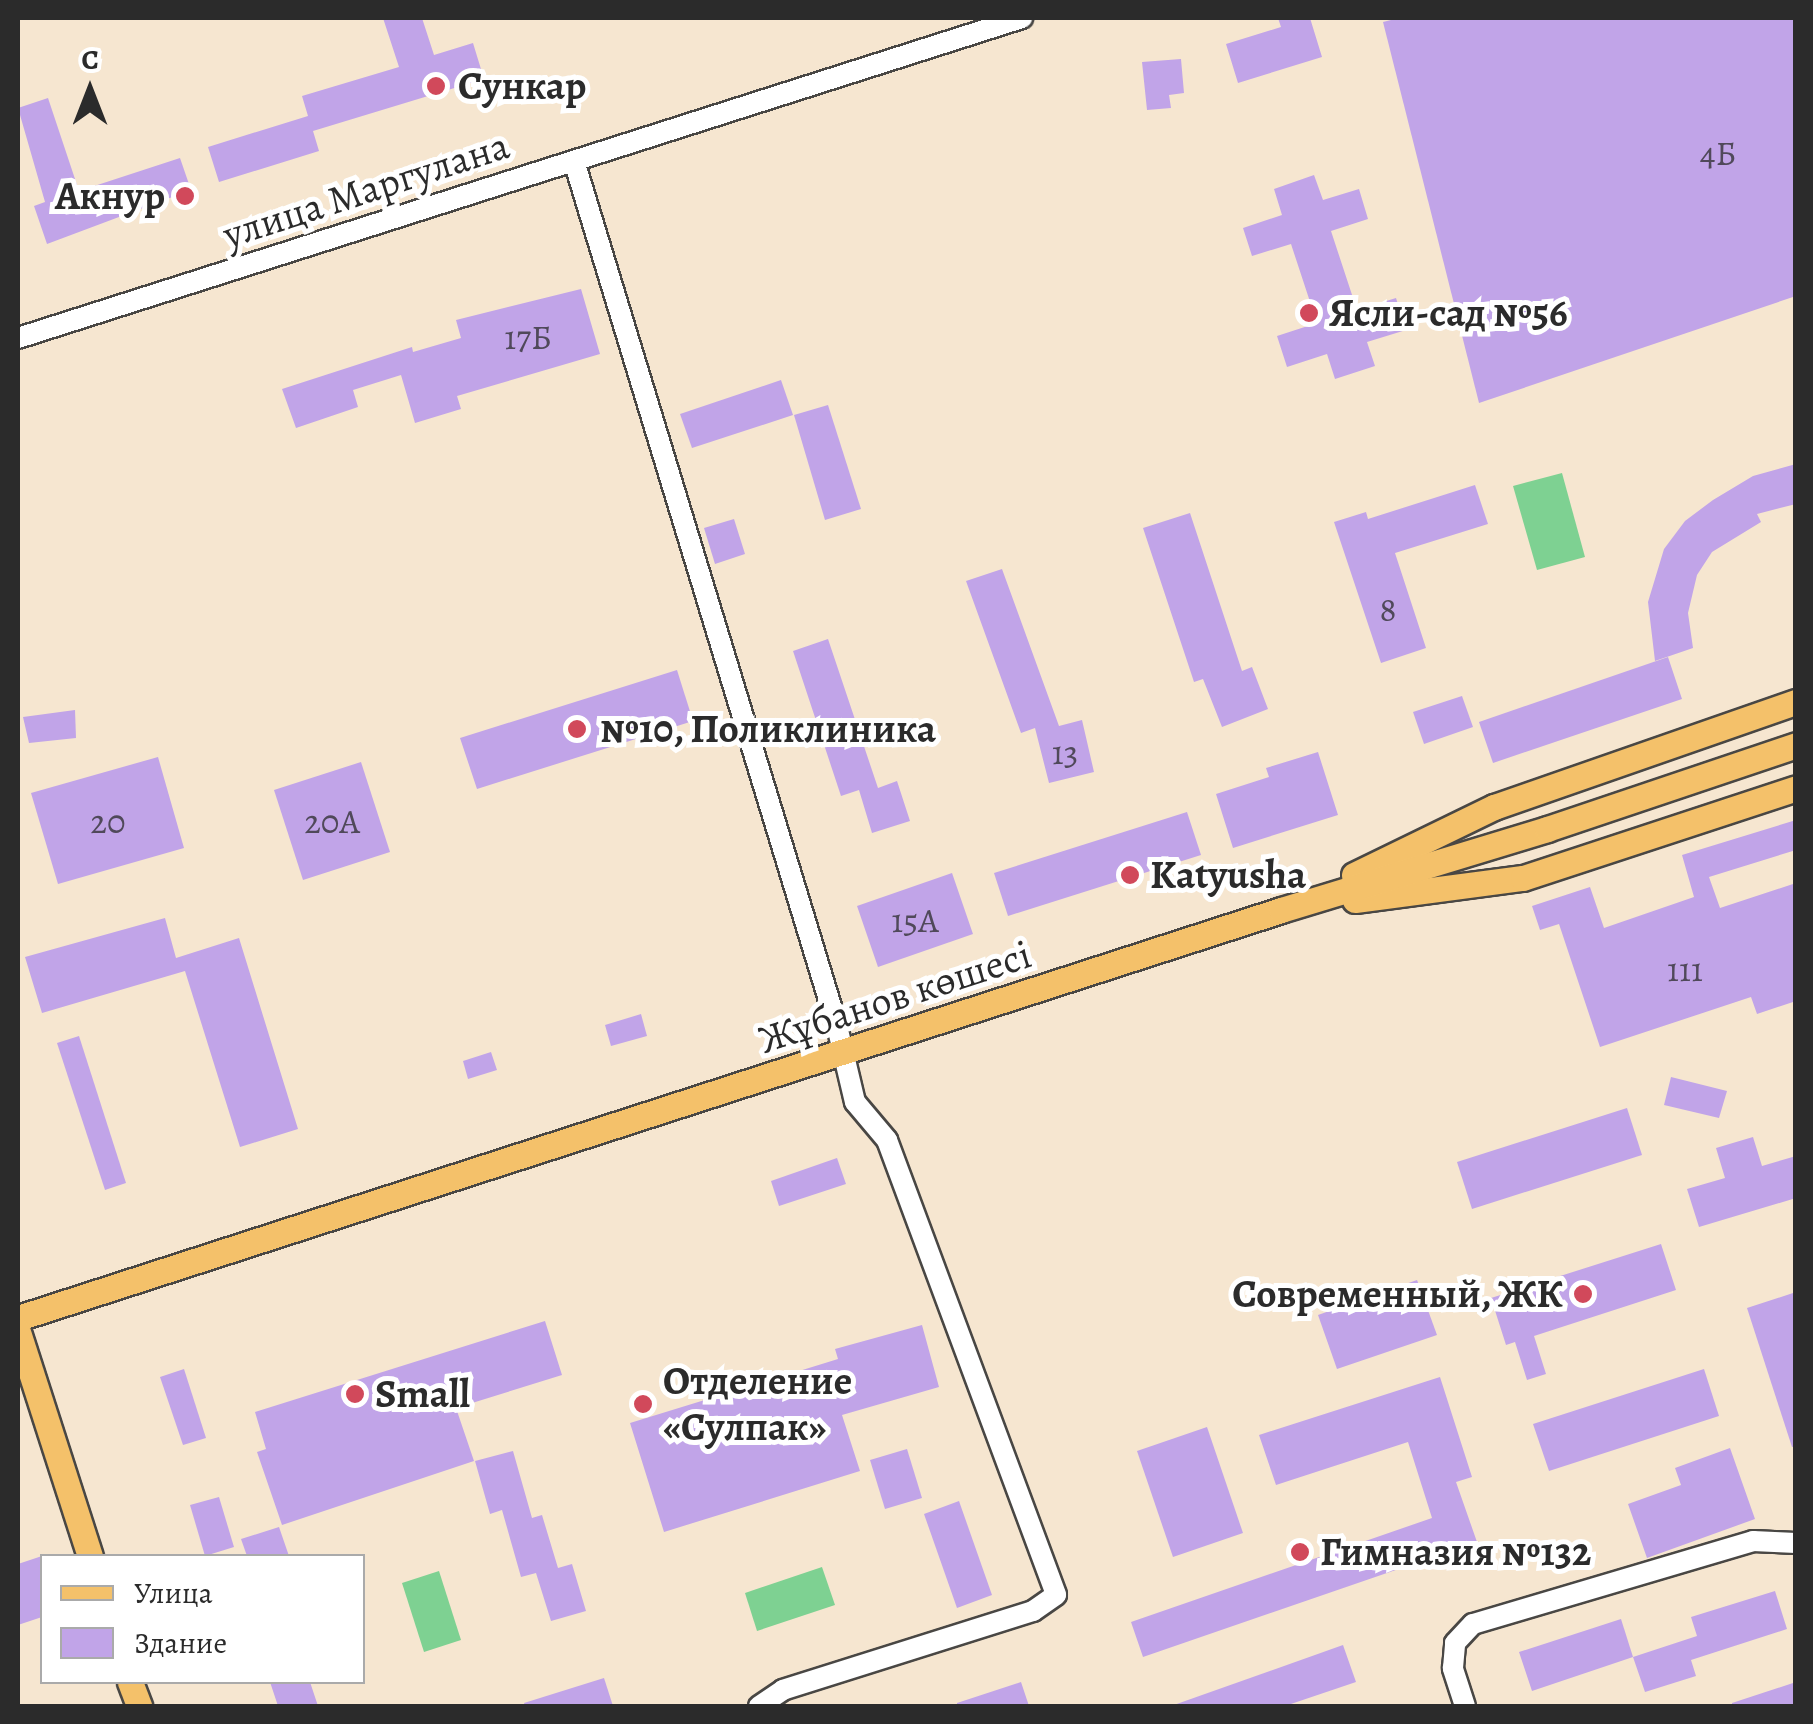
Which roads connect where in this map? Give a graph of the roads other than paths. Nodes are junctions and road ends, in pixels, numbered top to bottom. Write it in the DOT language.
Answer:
graph roads {
  1 [pos="1016,18"];
  2 [pos="574,161"];
  3 [pos="18,338"];
  4 [pos="1796,702"];
  5 [pos="1796,745"];
  6 [pos="1796,788"];
  7 [pos="1280,910"];
  8 [pos="843,1052"];
  9 [pos="18,1318"];
  10 [pos="18,1332"];
  11 [pos="1796,1543"];
  12 [pos="89,1554"];
  13 [pos="759,1706"];
  14 [pos="1465,1706"];
  1 -- 2 [label="street, улица Маргулана"];
  2 -- 3 [label="street, улица Маргулана"];
  2 -- 8 [label="street"];
  4 -- 7 [label="main road"];
  5 -- 7 [label="main road, Жұбанов көшесі"];
  6 -- 7 [label="main road"];
  7 -- 8 [label="main road, Жұбанов көшесі"];
  8 -- 9 [label="main road, Жұбанов көшесі"];
  8 -- 13 [label="street"];
  10 -- 12 [label="main road"];
  11 -- 14 [label="street"];
}
